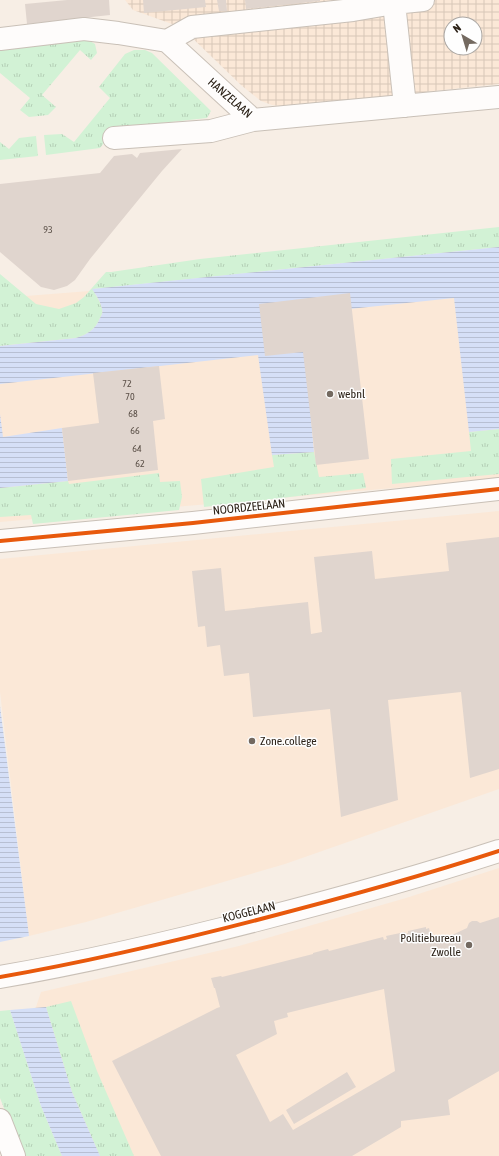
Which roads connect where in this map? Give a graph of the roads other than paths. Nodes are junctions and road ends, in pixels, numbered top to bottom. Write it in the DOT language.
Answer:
graph roads {
  1 [pos="423,0"];
  2 [pos="394,3"];
  3 [pos="0,39"];
  4 [pos="167,41"];
  5 [pos="499,97"];
  6 [pos="405,106"];
  7 [pos="253,120"];
  8 [pos="114,138"];
  9 [pos="499,489"];
  10 [pos="0,541"];
  11 [pos="499,851"];
  12 [pos="0,977"];
  13 [pos="0,1120"];
  14 [pos="14,1156"];
  1 -- 2 [label="street"];
  2 -- 4 [label="street"];
  2 -- 6 [label="street"];
  3 -- 4 [label="street"];
  4 -- 7 [label="street, HANZELAAN"];
  5 -- 6 [label="street, HANZELAAN"];
  6 -- 7 [label="street, HANZELAAN"];
  7 -- 8 [label="street"];
  9 -- 10 [label="street, NOORDZEELAAN"];
  11 -- 12 [label="street, KOGGELAAN"];
  13 -- 14 [label="street"];
}
